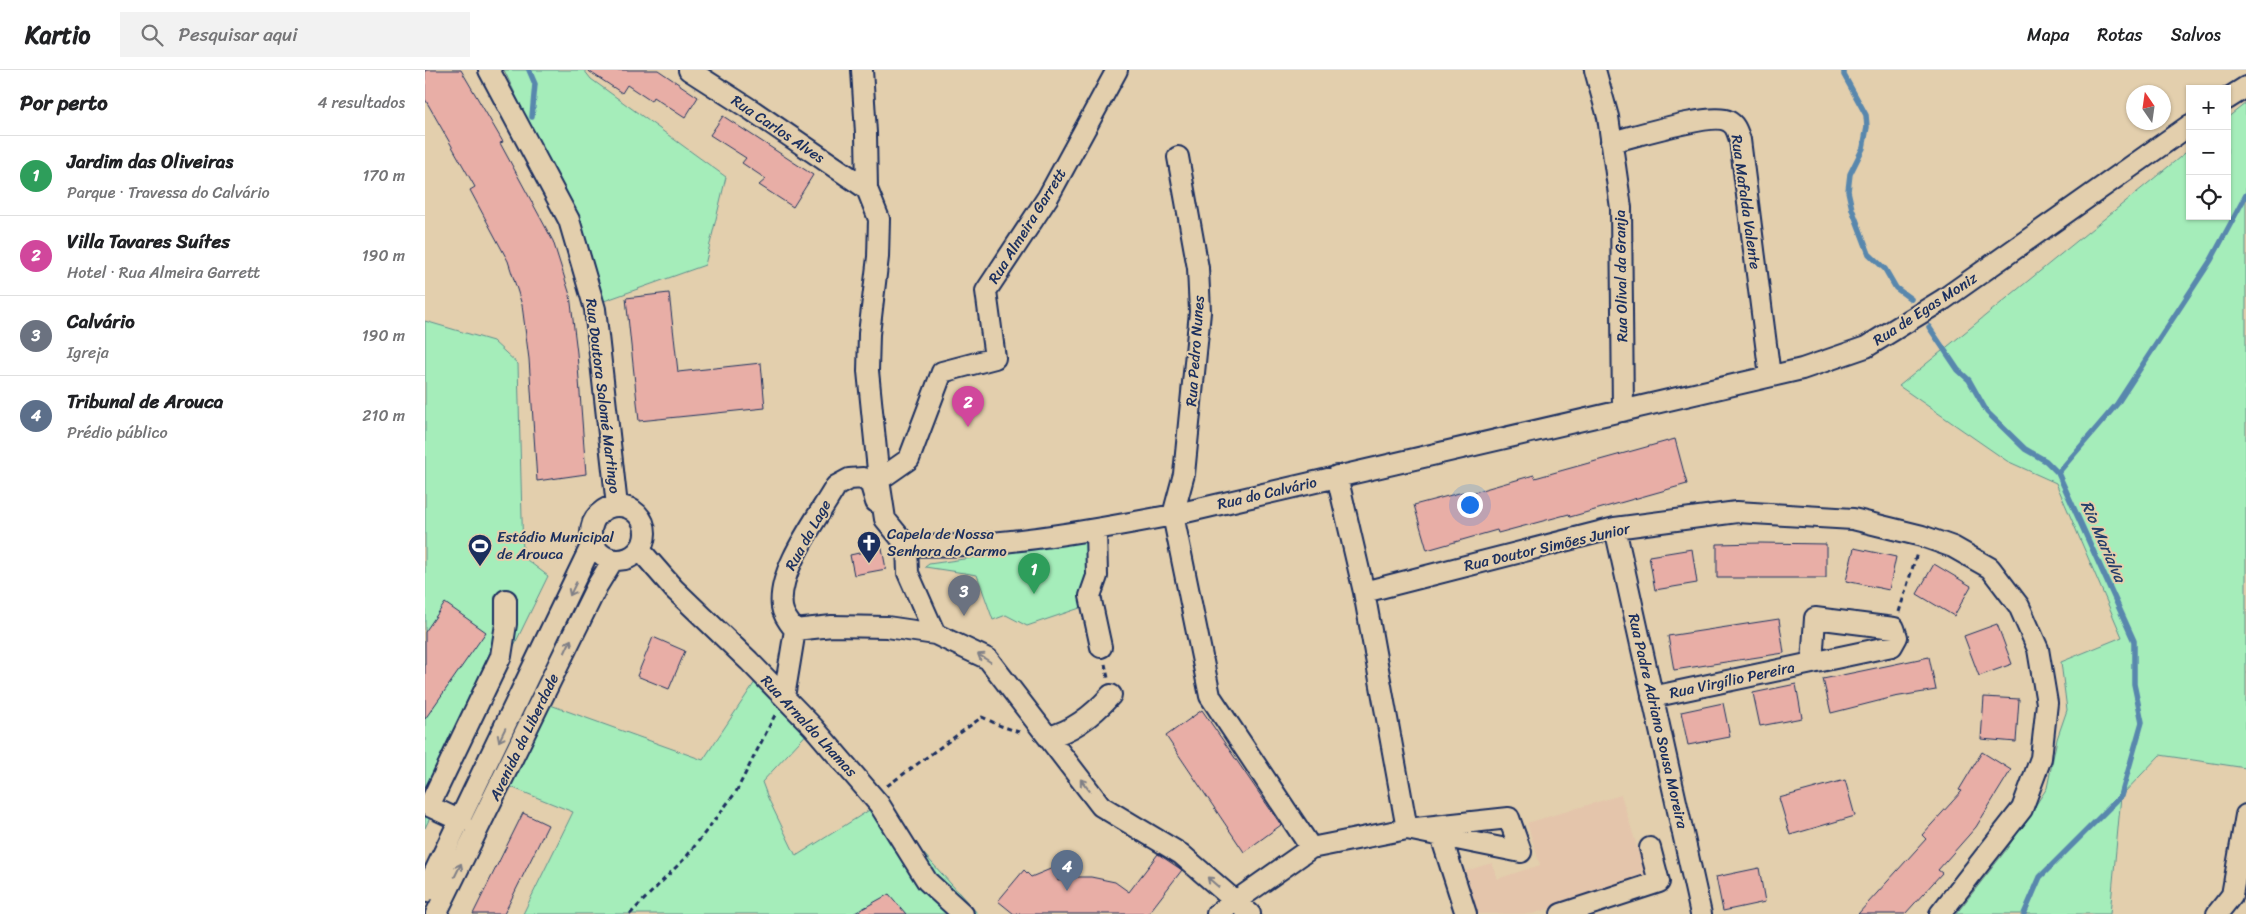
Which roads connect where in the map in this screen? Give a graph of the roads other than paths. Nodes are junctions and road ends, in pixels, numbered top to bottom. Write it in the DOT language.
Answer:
graph roads {
  1 [pos="489,70"];
  2 [pos="689,70"];
  3 [pos="862,70"];
  4 [pos="1117,70"];
  5 [pos="1595,70"];
  6 [pos="2246,87"];
  7 [pos="2231,96"];
  8 [pos="2186,128"];
  9 [pos="1611,142"];
  10 [pos="1178,157"];
  11 [pos="867,189"];
  12 [pos="1770,376"];
  13 [pos="1623,411"];
  14 [pos="1337,476"];
  15 [pos="879,480"];
  16 [pos="617,506"];
  17 [pos="1173,515"];
  18 [pos="889,524"];
  19 [pos="1615,528"];
  20 [pos="1096,529"];
  21 [pos="593,544"];
  22 [pos="907,546"];
  23 [pos="640,550"];
  24 [pos="613,560"];
  25 [pos="1364,592"];
  26 [pos="506,600"];
  27 [pos="795,630"];
  28 [pos="935,634"];
  29 [pos="1101,646"];
  30 [pos="1812,663"];
  31 [pos="1111,695"];
  32 [pos="784,697"];
  33 [pos="1652,697"];
  34 [pos="1045,733"];
  35 [pos="427,810"];
  36 [pos="2246,815"];
  37 [pos="461,821"];
  38 [pos="1407,829"];
  39 [pos="1441,836"];
  40 [pos="1311,848"];
  41 [pos="1650,848"];
  42 [pos="425,892"];
  43 [pos="1234,901"];
  44 [pos="436,914"];
  45 [pos="963,914"];
  46 [pos="1217,914"];
  47 [pos="1250,914"];
  48 [pos="1466,914"];
  49 [pos="1561,914"];
  50 [pos="1701,914"];
  51 [pos="1940,914"];
  52 [pos="2217,914"];
  1 -- 16 [label="street, Rua Doutora Salomé Martingo"];
  2 -- 11 [label="street, Rua Carlos Alves"];
  3 -- 11 [label="street"];
  4 -- 15 [label="street, Rua Almeira Garrett"];
  5 -- 9 [label="street, Rua Olival da Granja"];
  6 -- 7 [label="street"];
  8 -- 12 [label="street, Rua de Egas Moniz"];
  9 -- 12 [label="street, Rua Mafalda Valente"];
  9 -- 13 [label="street, Rua Olival da Granja"];
  10 -- 17 [label="street, Rua Pedro Nunes"];
  11 -- 15 [label="street"];
  12 -- 13 [label="street, Rua de Egas Moniz"];
  13 -- 14 [label="street, Rua do Calvário"];
  14 -- 17 [label="street, Rua do Calvário"];
  14 -- 25 [label="street"];
  15 -- 18 [label="street"];
  16 -- 21 [label="street"];
  16 -- 23 [label="street"];
  17 -- 20 [label="street, Rua do Calvário"];
  17 -- 40 [label="street"];
  18 -- 22 [label="street"];
  18 -- 27 [label="street, Rua da Lage"];
  19 -- 25 [label="street, Rua Doutor Simões Junior"];
  19 -- 33 [label="street, Rua Padre Adriano Sousa Moreira"];
  19 -- 51 [label="street, Rua Doutor Simões Junior"];
  20 -- 22 [label="street, Rua do Calvário"];
  20 -- 29 [label="street"];
  21 -- 24 [label="street"];
  21 -- 37 [label="street, Avenida da Liberdade, one-way"];
  22 -- 28 [label="street"];
  23 -- 24 [label="street"];
  23 -- 32 [label="street, Rua Arnaldo Lhamas"];
  44 -- 24 [label="street, Avenida da Liberdade, one-way"];
  25 -- 38 [label="street"];
  26 -- 35 [label="street"];
  27 -- 28 [label="street"];
  27 -- 32 [label="street"];
  34 -- 28 [label="street, one-way"];
  30 -- 30 [label="street, Rua Virgílio Pereira"];
  30 -- 33 [label="street, Rua Virgílio Pereira"];
  31 -- 34 [label="street"];
  32 -- 45 [label="street, Rua Arnaldo Lhamas"];
  33 -- 50 [label="street, Rua Padre Adriano Sousa Moreira"];
  43 -- 34 [label="street, one-way"];
  35 -- 37 [label="street"];
  36 -- 52 [label="street"];
  37 -- 42 [label="street, Avenida da Liberdade"];
  38 -- 39 [label="street"];
  38 -- 39 [label="street"];
  38 -- 40 [label="street"];
  39 -- 48 [label="street"];
  40 -- 43 [label="street"];
  41 -- 49 [label="street"];
  43 -- 46 [label="street"];
  43 -- 47 [label="street"];
}
